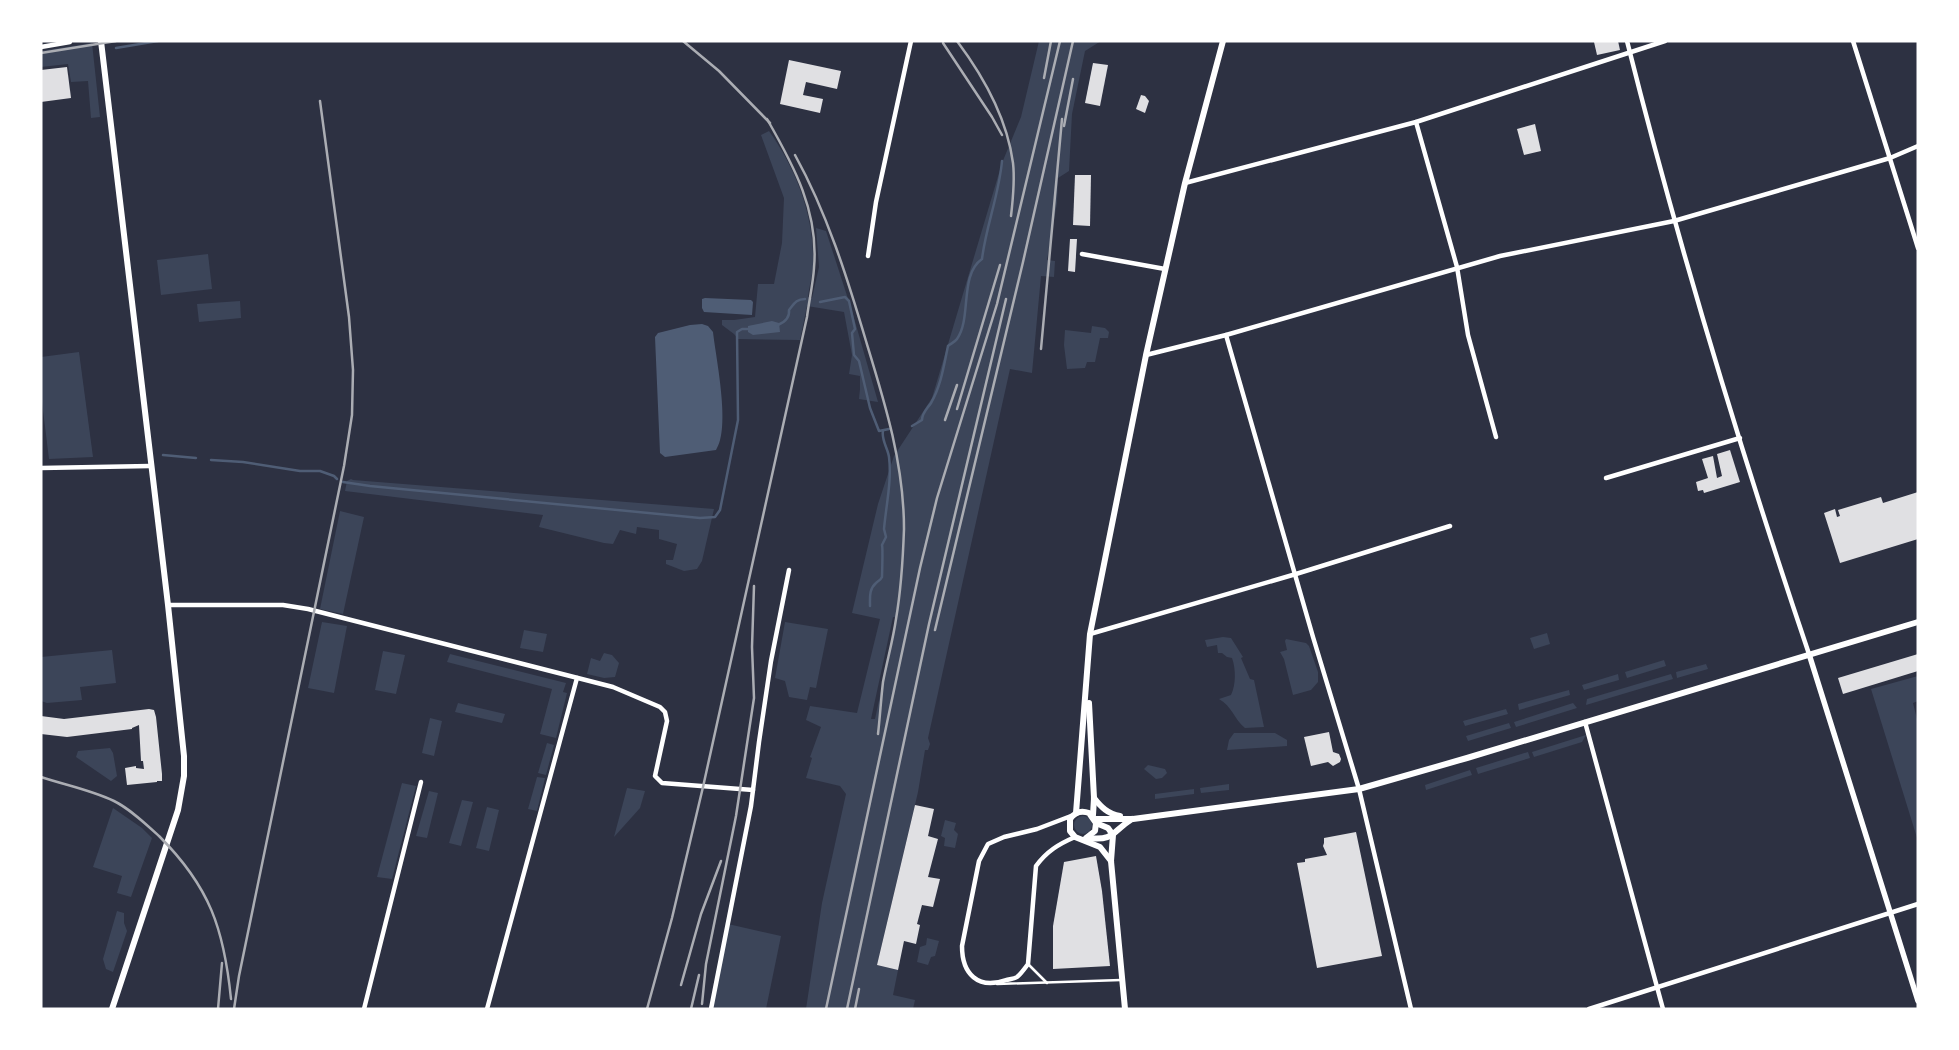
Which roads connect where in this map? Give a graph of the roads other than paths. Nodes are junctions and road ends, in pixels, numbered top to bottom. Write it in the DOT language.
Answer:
graph roads {
  1 [pos="101,41"];
  2 [pos="911,41"];
  3 [pos="1223,41"];
  4 [pos="1627,41"];
  5 [pos="1665,41"];
  6 [pos="1853,41"];
  7 [pos="70,42"];
  8 [pos="41,47"];
  9 [pos="1630,53"];
  10 [pos="1416,122"];
  11 [pos="1918,146"];
  12 [pos="1890,158"];
  13 [pos="1185,183"];
  14 [pos="1674,221"];
  15 [pos="1918,248"];
  16 [pos="1082,254"];
  17 [pos="868,256"];
  18 [pos="1457,267"];
  19 [pos="1165,269"];
  20 [pos="1226,335"];
  21 [pos="1146,355"];
  22 [pos="1496,437"];
  23 [pos="1740,438"];
  24 [pos="150,466"];
  25 [pos="41,468"];
  26 [pos="1606,478"];
  27 [pos="1450,526"];
  28 [pos="789,570"];
  29 [pos="1296,574"];
  30 [pos="168,605"];
  31 [pos="1918,622"];
  32 [pos="1090,634"];
  33 [pos="1809,654"];
  34 [pos="577,678"];
  35 [pos="1088,684"];
  36 [pos="1585,722"];
  37 [pos="421,782"];
  38 [pos="1359,789"];
  39 [pos="753,790"];
  40 [pos="1094,798"];
  41 [pos="1074,814"];
  42 [pos="1095,819"];
  43 [pos="1133,819"];
  44 [pos="1113,835"];
  45 [pos="1081,838"];
  46 [pos="1112,861"];
  47 [pos="1918,904"];
  48 [pos="1891,913"];
  49 [pos="1028,964"];
  50 [pos="1121,980"];
  51 [pos="1047,983"];
  52 [pos="995,984"];
  53 [pos="1656,986"];
  54 [pos="1918,1001"];
  55 [pos="112,1009"];
  56 [pos="364,1009"];
  57 [pos="487,1009"];
  58 [pos="711,1009"];
  59 [pos="1125,1009"];
  60 [pos="1411,1009"];
  61 [pos="1588,1009"];
  62 [pos="1662,1009"];
  1 -- 24 [label="main road"];
  2 -- 17 [label="street"];
  3 -- 13 [label="main road"];
  4 -- 9 [label="street"];
  5 -- 9 [label="street"];
  6 -- 12 [label="street"];
  7 -- 8 [label="street"];
  9 -- 10 [label="street"];
  9 -- 14 [label="street"];
  10 -- 13 [label="street"];
  10 -- 18 [label="street"];
  11 -- 12 [label="street"];
  12 -- 14 [label="street"];
  12 -- 15 [label="street"];
  13 -- 19 [label="main road"];
  14 -- 18 [label="street"];
  14 -- 23 [label="street"];
  16 -- 19 [label="street"];
  18 -- 20 [label="street"];
  18 -- 22 [label="street"];
  19 -- 21 [label="main road"];
  20 -- 21 [label="street"];
  20 -- 29 [label="street"];
  21 -- 32 [label="main road"];
  23 -- 26 [label="street"];
  23 -- 33 [label="street"];
  24 -- 25 [label="street"];
  24 -- 30 [label="main road"];
  27 -- 29 [label="street"];
  28 -- 39 [label="street"];
  29 -- 32 [label="street"];
  29 -- 38 [label="street"];
  30 -- 34 [label="street"];
  30 -- 55 [label="main road"];
  31 -- 33 [label="main road"];
  32 -- 35 [label="main road"];
  33 -- 36 [label="main road"];
  33 -- 48 [label="street"];
  34 -- 39 [label="street"];
  34 -- 57 [label="street"];
  35 -- 40 [label="main road"];
  35 -- 41 [label="main road"];
  36 -- 38 [label="main road"];
  36 -- 53 [label="street"];
  37 -- 56 [label="street"];
  38 -- 43 [label="main road"];
  38 -- 60 [label="street"];
  39 -- 58 [label="street"];
  40 -- 42 [label="main road"];
  40 -- 43 [label="main road"];
  41 -- 42 [label="main road"];
  41 -- 45 [label="main road"];
  41 -- 52 [label="street"];
  42 -- 43 [label="main road"];
  42 -- 44 [label="main road"];
  42 -- 45 [label="main road"];
  43 -- 44 [label="main road"];
  44 -- 45 [label="main road"];
  44 -- 46 [label="main road"];
  45 -- 46 [label="main road"];
  45 -- 49 [label="street"];
  46 -- 50 [label="main road"];
  47 -- 48 [label="street"];
  48 -- 53 [label="street"];
  48 -- 54 [label="street"];
  49 -- 51 [label="lane"];
  49 -- 52 [label="street"];
  50 -- 51 [label="lane"];
  50 -- 59 [label="main road"];
  51 -- 52 [label="lane"];
  53 -- 61 [label="street"];
  53 -- 62 [label="street"];
}
